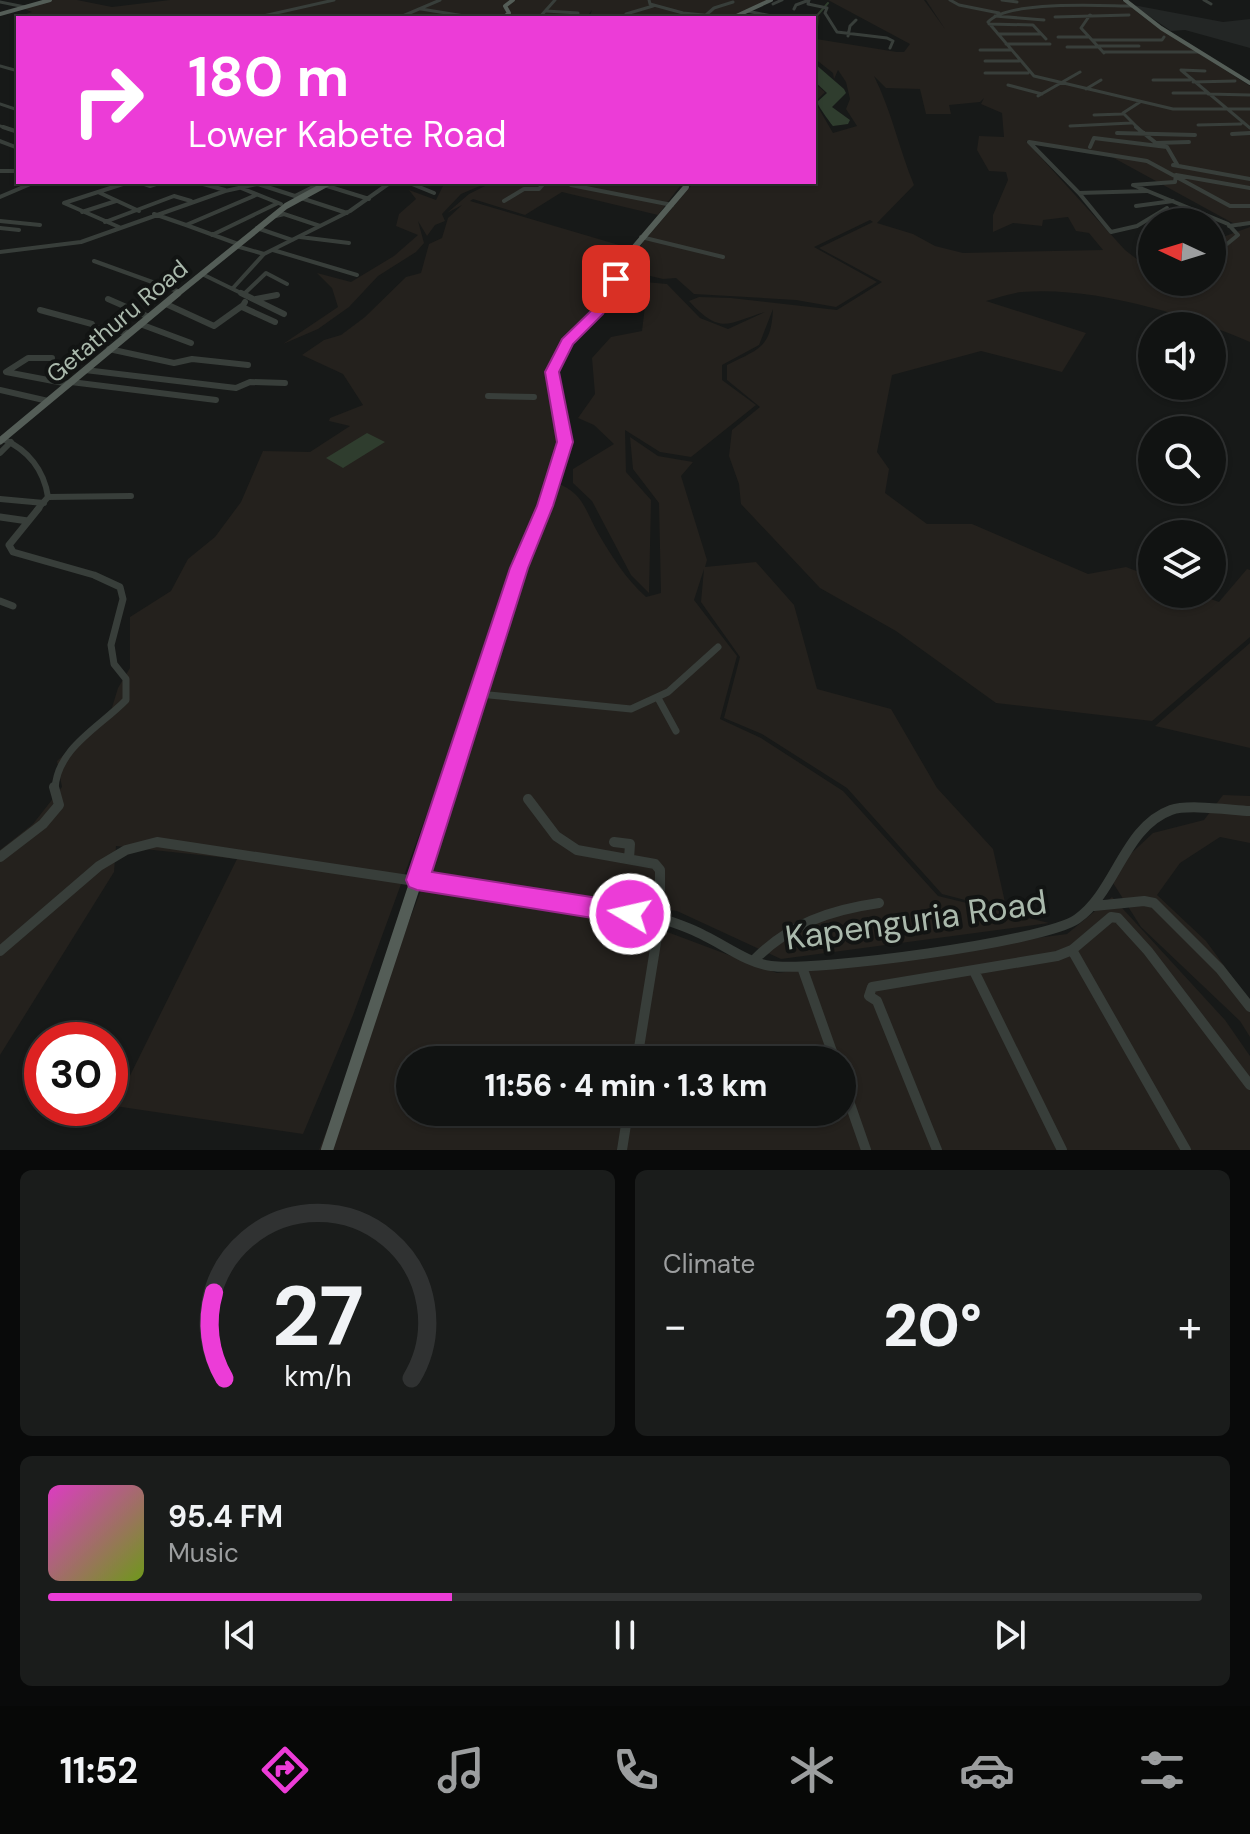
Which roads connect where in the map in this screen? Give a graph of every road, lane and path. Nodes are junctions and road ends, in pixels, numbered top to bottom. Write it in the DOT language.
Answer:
graph roads {
  1 [pos="35,0"];
  2 [pos="50,0"];
  3 [pos="334,0"];
  4 [pos="440,0"];
  5 [pos="513,0"];
  6 [pos="555,0"];
  7 [pos="649,0"];
  8 [pos="782,0"];
  9 [pos="809,0"];
  10 [pos="950,0"];
  11 [pos="1002,0"];
  12 [pos="1077,0"];
  13 [pos="1125,0"];
  14 [pos="1204,0"];
  15 [pos="2,1"];
  16 [pos="1016,1"];
  17 [pos="43,2"];
  18 [pos="733,2"];
  19 [pos="772,2"];
  20 [pos="1211,4"];
  21 [pos="653,6"];
  22 [pos="1022,6"];
  23 [pos="1086,6"];
  24 [pos="1133,6"];
  25 [pos="25,7"];
  26 [pos="398,8"];
  27 [pos="421,9"];
  28 [pos="794,9"];
  29 [pos="546,11"];
  30 [pos="747,11"];
  31 [pos="281,12"];
  32 [pos="413,12"];
  33 [pos="1000,12"];
  34 [pos="0,14"];
  35 [pos="626,14"];
  36 [pos="1042,14"];
  37 [pos="706,15"];
  38 [pos="263,16"];
  39 [pos="290,16"];
  40 [pos="403,16"];
  41 [pos="465,16"];
  42 [pos="505,16"];
  43 [pos="541,16"];
  44 [pos="577,16"];
  45 [pos="715,16"];
  46 [pos="737,16"];
  47 [pos="771,16"];
  48 [pos="993,16"];
  49 [pos="1055,17"];
  50 [pos="1130,17"];
  51 [pos="1087,19"];
  52 [pos="856,20"];
  53 [pos="1044,20"];
  54 [pos="989,24"];
  55 [pos="998,34"];
  56 [pos="1041,34"];
  57 [pos="848,35"];
  58 [pos="1058,37"];
  59 [pos="1046,39"];
  60 [pos="1090,39"];
  61 [pos="1174,43"];
  62 [pos="1006,44"];
  63 [pos="1050,44"];
  64 [pos="1139,46"];
  65 [pos="1067,47"];
  66 [pos="1098,47"];
  67 [pos="890,48"];
  68 [pos="1010,50"];
  69 [pos="1199,52"];
  70 [pos="1019,61"];
  71 [pos="1205,71"];
  72 [pos="1080,72"];
  73 [pos="985,73"];
  74 [pos="1028,73"];
  75 [pos="1101,80"];
  76 [pos="1153,80"];
  77 [pos="1192,81"];
  78 [pos="1235,81"];
  79 [pos="1062,83"];
  80 [pos="1250,83"];
  81 [pos="1008,85"];
  82 [pos="1086,89"];
  83 [pos="1230,90"];
  84 [pos="1173,93"];
  85 [pos="1207,94"];
  86 [pos="1236,95"];
  87 [pos="1250,95"];
  88 [pos="1140,102"];
  89 [pos="1225,109"];
  90 [pos="1250,109"];
  91 [pos="1123,114"];
  92 [pos="1094,115"];
  93 [pos="1131,123"];
  94 [pos="1198,125"];
  95 [pos="1070,126"];
  96 [pos="1247,127"];
  97 [pos="1117,133"];
  98 [pos="1146,134"];
  99 [pos="1232,134"];
  100 [pos="1195,135"];
  101 [pos="1189,142"];
  102 [pos="1145,143"];
  103 [pos="1090,147"];
  104 [pos="1141,153"];
  105 [pos="1176,175"];
  106 [pos="1243,175"];
  107 [pos="1250,178"];
  108 [pos="30,184"];
  109 [pos="123,184"];
  110 [pos="204,184"];
  111 [pos="258,184"];
  112 [pos="323,184"];
  113 [pos="388,184"];
  114 [pos="412,184"];
  115 [pos="543,184"];
  116 [pos="685,184"];
  117 [pos="571,185"];
  118 [pos="0,187"];
  119 [pos="239,187"];
  120 [pos="1250,188"];
  121 [pos="225,191"];
  122 [pos="1147,191"];
  123 [pos="11,192"];
  124 [pos="98,192"];
  125 [pos="434,193"];
  126 [pos="1079,193"];
  127 [pos="256,195"];
  128 [pos="0,197"];
  129 [pos="298,197"];
  130 [pos="369,199"];
  131 [pos="116,201"];
  132 [pos="191,201"];
  133 [pos="504,201"];
  134 [pos="1175,201"];
  135 [pos="282,205"];
  136 [pos="672,205"];
  137 [pos="1136,206"];
  138 [pos="1250,206"];
  139 [pos="137,210"];
  140 [pos="82,212"];
  141 [pos="347,213"];
  142 [pos="151,215"];
  143 [pos="270,218"];
  144 [pos="0,221"];
  145 [pos="105,222"];
  146 [pos="239,222"];
  147 [pos="1250,223"];
  148 [pos="40,225"];
  149 [pos="186,225"];
  150 [pos="1138,225"];
  151 [pos="320,226"];
  152 [pos="1229,226"];
  153 [pos="119,227"];
  154 [pos="258,227"];
  155 [pos="0,228"];
  156 [pos="19,230"];
  157 [pos="211,235"];
  158 [pos="641,237"];
  159 [pos="295,238"];
  160 [pos="660,241"];
  161 [pos="349,243"];
  162 [pos="1226,244"];
  163 [pos="237,245"];
  164 [pos="651,246"];
  165 [pos="273,250"];
  166 [pos="0,252"];
  167 [pos="264,254"];
  168 [pos="723,257"];
  169 [pos="94,261"];
  170 [pos="202,274"];
  171 [pos="357,275"];
  172 [pos="287,284"];
  173 [pos="233,288"];
  174 [pos="180,292"];
  175 [pos="277,295"];
  176 [pos="249,297"];
  177 [pos="108,299"];
  178 [pos="166,304"];
  179 [pos="242,306"];
  180 [pos="40,310"];
  181 [pos="284,314"];
  182 [pos="149,317"];
  183 [pos="275,322"];
  184 [pos="140,324"];
  185 [pos="129,333"];
  186 [pos="191,343"];
  187 [pos="109,349"];
  188 [pos="52,358"];
  189 [pos="248,365"];
  190 [pos="85,370"];
  191 [pos="70,383"];
  192 [pos="285,383"];
  193 [pos="0,390"];
  194 [pos="488,396"];
  195 [pos="534,397"];
  196 [pos="216,400"];
  197 [pos="48,401"];
  198 [pos="1,440"];
  199 [pos="11,442"];
  200 [pos="0,453"];
  201 [pos="131,496"];
  202 [pos="0,499"];
  203 [pos="46,500"];
  204 [pos="0,517"];
  205 [pos="28,521"];
  206 [pos="0,601"];
  207 [pos="13,606"];
  208 [pos="718,647"];
  209 [pos="479,694"];
  210 [pos="658,698"];
  211 [pos="676,731"];
  212 [pos="528,799"];
  213 [pos="1250,811"];
  214 [pos="614,842"];
  215 [pos="0,857"];
  216 [pos="629,859"];
  217 [pos="417,880"];
  218 [pos="879,903"];
  219 [pos="1094,906"];
  220 [pos="660,918"];
  221 [pos="1072,950"];
  222 [pos="0,951"];
  223 [pos="754,960"];
  224 [pos="802,967"];
  225 [pos="974,971"];
  226 [pos="1250,1007"];
  227 [pos="639,1046"];
  228 [pos="830,1046"];
  229 [pos="1250,1085"];
  230 [pos="856,1121"];
  231 [pos="626,1126"];
  232 [pos="1060,1148"];
  233 [pos="327,1150"];
  234 [pos="622,1150"];
  235 [pos="866,1150"];
  236 [pos="937,1150"];
  237 [pos="1186,1150"];
  1 -- 17 [label="street"];
  2 -- 17 [label="main road"];
  3 -- 31 [label="street"];
  4 -- 27 [label="street"];
  5 -- 42 [label="main road"];
  6 -- 29 [label="street"];
  7 -- 21 [label="street"];
  8 -- 19 [label="street"];
  9 -- 28 [label="street"];
  9 -- 57 [label="street"];
  10 -- 33 [label="street"];
  11 -- 16 [label="street"];
  12 -- 23 [label="street"];
  13 -- 24 [label="main road"];
  14 -- 20 [label="street"];
  15 -- 25 [label="street"];
  16 -- 22 [label="street"];
  17 -- 25 [label="main road"];
  18 -- 37 [label="street"];
  19 -- 30 [label="main road"];
  21 -- 35 [label="street"];
  21 -- 37 [label="street"];
  22 -- 23 [label="street"];
  22 -- 33 [label="street"];
  23 -- 24 [label="street"];
  23 -- 51 [label="street"];
  24 -- 69 [label="main road"];
  25 -- 34 [label="main road"];
  26 -- 32 [label="street"];
  27 -- 32 [label="street"];
  27 -- 41 [label="street"];
  29 -- 43 [label="street"];
  29 -- 44 [label="street"];
  30 -- 46 [label="main road"];
  30 -- 47 [label="street"];
  31 -- 38 [label="street"];
  31 -- 39 [label="street"];
  32 -- 40 [label="street"];
  33 -- 36 [label="street"];
  33 -- 48 [label="street"];
  37 -- 45 [label="street"];
  48 -- 53 [label="street"];
  48 -- 54 [label="street"];
  49 -- 51 [label="street"];
  50 -- 51 [label="street"];
  51 -- 60 [label="street"];
  52 -- 57 [label="street"];
  54 -- 55 [label="street"];
  54 -- 56 [label="street"];
  55 -- 56 [label="street"];
  55 -- 62 [label="street"];
  56 -- 59 [label="street"];
  57 -- 67 [label="street"];
  58 -- 60 [label="street"];
  60 -- 61 [label="street"];
  60 -- 66 [label="street"];
  62 -- 63 [label="street"];
  62 -- 68 [label="street"];
  64 -- 66 [label="street"];
  65 -- 66 [label="street"];
  66 -- 69 [label="street"];
  68 -- 70 [label="street"];
  68 -- 70 [label="street"];
  69 -- 80 [label="main road"];
  70 -- 74 [label="street"];
  71 -- 77 [label="street"];
  72 -- 79 [label="street"];
  73 -- 74 [label="street"];
  74 -- 79 [label="street"];
  75 -- 82 [label="street"];
  76 -- 77 [label="street"];
  77 -- 78 [label="street"];
  77 -- 85 [label="street"];
  79 -- 81 [label="street"];
  79 -- 82 [label="street"];
  82 -- 88 [label="street"];
  83 -- 86 [label="street"];
  84 -- 85 [label="street"];
  85 -- 86 [label="street"];
  85 -- 89 [label="street"];
  86 -- 87 [label="street"];
  88 -- 89 [label="street"];
  88 -- 91 [label="street"];
  89 -- 90 [label="street"];
  89 -- 96 [label="street"];
  91 -- 92 [label="street"];
  91 -- 93 [label="street"];
  93 -- 95 [label="street"];
  93 -- 98 [label="street"];
  94 -- 96 [label="street"];
  96 -- 99 [label="street"];
  97 -- 98 [label="street"];
  98 -- 100 [label="street"];
  98 -- 101 [label="street"];
  102 -- 103 [label="street"];
  102 -- 104 [label="street"];
  102 -- 107 [label="street"];
  105 -- 120 [label="street"];
  105 -- 122 [label="street"];
  105 -- 126 [label="street"];
  105 -- 138 [label="street"];
  106 -- 107 [label="street"];
  108 -- 123 [label="street"];
  109 -- 124 [label="street"];
  110 -- 121 [label="street"];
  111 -- 119 [label="street"];
  111 -- 129 [label="street"];
  112 -- 129 [label="main road, Getathuru Road"];
  112 -- 130 [label="street"];
  113 -- 130 [label="street"];
  114 -- 125 [label="street"];
  115 -- 133 [label="street"];
  116 -- 136 [label="main road"];
  117 -- 136 [label="street"];
  118 -- 123 [label="street"];
  119 -- 121 [label="street"];
  119 -- 127 [label="street"];
  121 -- 132 [label="street"];
  122 -- 126 [label="street"];
  122 -- 134 [label="street"];
  123 -- 128 [label="street"];
  124 -- 131 [label="street"];
  124 -- 140 [label="street"];
  126 -- 150 [label="street"];
  127 -- 135 [label="street"];
  127 -- 149 [label="street"];
  129 -- 135 [label="main road, Getathuru Road"];
  129 -- 141 [label="street"];
  130 -- 141 [label="street"];
  131 -- 139 [label="street"];
  131 -- 140 [label="street"];
  132 -- 139 [label="street"];
  132 -- 142 [label="street"];
  134 -- 137 [label="street"];
  134 -- 152 [label="street"];
  135 -- 143 [label="main road, Getathuru Road"];
  135 -- 146 [label="street"];
  136 -- 158 [label="main road"];
  139 -- 142 [label="street"];
  139 -- 145 [label="street"];
  140 -- 145 [label="street"];
  141 -- 151 [label="street"];
  142 -- 149 [label="street"];
  142 -- 153 [label="street"];
  143 -- 151 [label="street"];
  143 -- 154 [label="main road, Getathuru Road"];
  144 -- 148 [label="street"];
  145 -- 153 [label="street"];
  146 -- 154 [label="street"];
  146 -- 157 [label="street"];
  147 -- 152 [label="street"];
  149 -- 157 [label="street"];
  151 -- 159 [label="street"];
  152 -- 162 [label="street"];
  153 -- 166 [label="street"];
  154 -- 159 [label="street"];
  154 -- 163 [label="main road, Getathuru Road"];
  155 -- 156 [label="street"];
  157 -- 163 [label="street"];
  158 -- 160 [label="street"];
  158 -- 209 [label="main road"];
  159 -- 161 [label="street"];
  159 -- 165 [label="street"];
  160 -- 164 [label="street"];
  160 -- 168 [label="street"];
  163 -- 167 [label="street"];
  163 -- 170 [label="main road, Getathuru Road"];
  165 -- 167 [label="street"];
  165 -- 171 [label="street"];
  167 -- 173 [label="street"];
  169 -- 174 [label="street"];
  170 -- 173 [label="street"];
  170 -- 174 [label="main road, Getathuru Road"];
  172 -- 176 [label="street"];
  173 -- 176 [label="street"];
  174 -- 178 [label="main road, Getathuru Road"];
  175 -- 176 [label="street"];
  176 -- 179 [label="street"];
  176 -- 181 [label="street"];
  177 -- 182 [label="street"];
  178 -- 179 [label="street"];
  178 -- 182 [label="main road, Getathuru Road"];
  179 -- 183 [label="street"];
  180 -- 185 [label="street"];
  182 -- 184 [label="main road, Getathuru Road"];
  184 -- 185 [label="main road, Getathuru Road"];
  184 -- 186 [label="street"];
  185 -- 187 [label="main road, Getathuru Road"];
  187 -- 189 [label="street"];
  187 -- 190 [label="main road, Getathuru Road"];
  188 -- 191 [label="street"];
  190 -- 191 [label="main road, Getathuru Road"];
  190 -- 192 [label="street"];
  191 -- 196 [label="street"];
  191 -- 197 [label="main road, Getathuru Road"];
  193 -- 197 [label="street"];
  194 -- 195 [label="street"];
  197 -- 198 [label="main road, Getathuru Road"];
  198 -- 199 [label="street"];
  199 -- 200 [label="street"];
  199 -- 203 [label="street"];
  201 -- 203 [label="street"];
  202 -- 203 [label="street"];
  203 -- 205 [label="street"];
  204 -- 205 [label="street"];
  205 -- 215 [label="street"];
  206 -- 207 [label="street"];
  208 -- 210 [label="street"];
  209 -- 210 [label="street"];
  209 -- 217 [label="main road"];
  210 -- 211 [label="street"];
  212 -- 216 [label="street"];
  213 -- 219 [label="street, Kapenguria Road"];
  214 -- 216 [label="street"];
  216 -- 220 [label="street"];
  217 -- 220 [label="street, Kapenguria Road"];
  217 -- 222 [label="street, Kapenguria Road"];
  217 -- 233 [label="main road"];
  218 -- 223 [label="street"];
  219 -- 224 [label="street, Kapenguria Road"];
  219 -- 226 [label="street"];
  220 -- 223 [label="street, Kapenguria Road"];
  220 -- 227 [label="street"];
  221 -- 225 [label="street"];
  221 -- 229 [label="street"];
  221 -- 237 [label="street"];
  223 -- 224 [label="street, Kapenguria Road"];
  224 -- 228 [label="street"];
  225 -- 232 [label="street"];
  225 -- 236 [label="street"];
  230 -- 235 [label="street"];
  231 -- 234 [label="street"];
}
